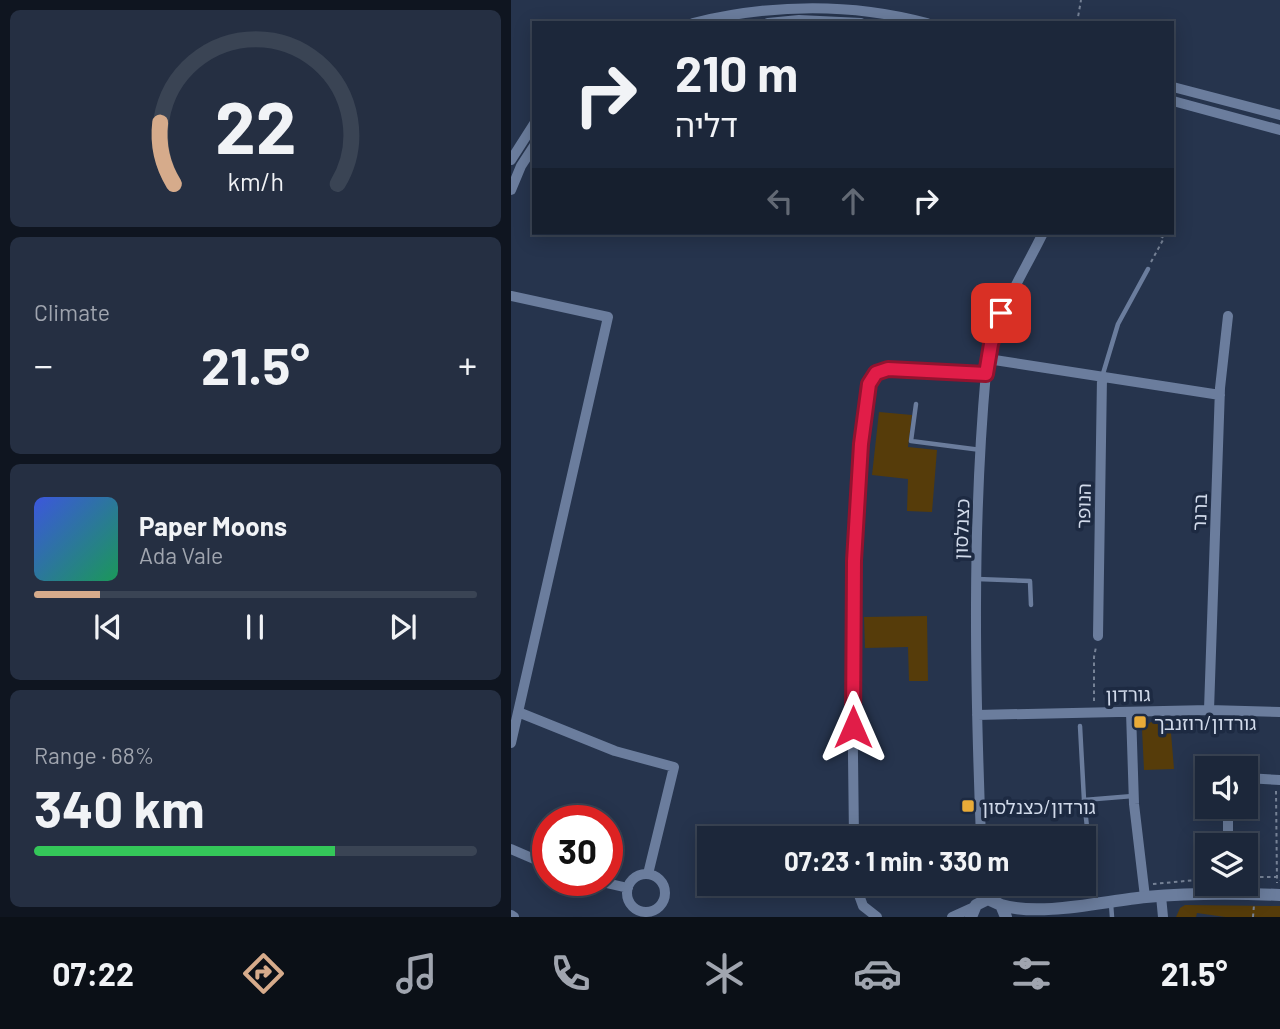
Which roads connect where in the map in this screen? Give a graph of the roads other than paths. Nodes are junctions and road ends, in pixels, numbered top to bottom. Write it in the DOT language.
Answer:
graph roads {
  1 [pos="703,21"];
  2 [pos="789,21"];
  3 [pos="820,21"];
  4 [pos="918,21"];
  5 [pos="1174,87"];
  6 [pos="1174,101"];
  7 [pos="1280,115"];
  8 [pos="532,127"];
  9 [pos="1280,130"];
  10 [pos="532,149"];
  11 [pos="511,160"];
  12 [pos="511,190"];
  13 [pos="1042,235"];
  14 [pos="1148,269"];
  15 [pos="511,296"];
  16 [pos="1228,316"];
  17 [pos="988,359"];
  18 [pos="986,374"];
  19 [pos="1102,377"];
  20 [pos="1220,396"];
  21 [pos="916,404"];
  22 [pos="982,450"];
  23 [pos="977,579"];
  24 [pos="1031,605"];
  25 [pos="1098,636"];
  26 [pos="1209,710"];
  27 [pos="518,712"];
  28 [pos="1131,712"];
  29 [pos="1280,712"];
  30 [pos="977,715"];
  31 [pos="1080,726"];
  32 [pos="511,743"];
  33 [pos="1258,778"];
  34 [pos="1278,779"];
  35 [pos="1134,796"];
  36 [pos="1084,800"];
  37 [pos="854,826"];
  38 [pos="981,826"];
  39 [pos="1087,826"];
  40 [pos="511,849"];
  41 [pos="532,858"];
  42 [pos="648,874"];
  43 [pos="623,887"];
  44 [pos="628,888"];
  45 [pos="1144,891"];
  46 [pos="1195,892"];
  47 [pos="1258,893"];
  48 [pos="1278,895"];
  49 [pos="859,896"];
  50 [pos="1161,896"];
  51 [pos="1111,901"];
  52 [pos="1001,908"];
  53 [pos="974,909"];
  54 [pos="1044,910"];
  55 [pos="877,917"];
  56 [pos="951,917"];
  57 [pos="1019,917"];
  58 [pos="1112,917"];
  59 [pos="1163,917"];
  1 -- 4 [label="street"];
  2 -- 3 [label="street"];
  5 -- 7 [label="street"];
  6 -- 9 [label="street"];
  8 -- 11 [label="street"];
  10 -- 12 [label="street"];
  13 -- 17 [label="street, כצנלסון"];
  14 -- 19 [label="lane"];
  15 -- 27 [label="street"];
  16 -- 20 [label="street, ברנר"];
  17 -- 18 [label="street, כצנלסון"];
  17 -- 19 [label="street"];
  18 -- 22 [label="street, כצנלסון"];
  18 -- 37 [label="street"];
  19 -- 20 [label="street"];
  19 -- 25 [label="street, הנופר"];
  20 -- 26 [label="street, ברנר"];
  21 -- 22 [label="lane"];
  22 -- 23 [label="street, כצנלסון"];
  23 -- 24 [label="lane"];
  23 -- 30 [label="street, כצנלסון"];
  26 -- 28 [label="street, גורדון"];
  26 -- 29 [label="street, גורדון"];
  27 -- 32 [label="street"];
  27 -- 42 [label="street"];
  28 -- 30 [label="street, גורדון"];
  28 -- 35 [label="street"];
  30 -- 38 [label="street, כצנלסון"];
  31 -- 36 [label="lane"];
  33 -- 34 [label="street"];
  35 -- 36 [label="lane"];
  35 -- 45 [label="street"];
  36 -- 39 [label="lane"];
  40 -- 41 [label="street"];
  42 -- 44 [label="street"];
  42 -- 44 [label="street"];
  43 -- 44 [label="street"];
  45 -- 50 [label="street"];
  45 -- 51 [label="street"];
  46 -- 50 [label="street"];
  47 -- 48 [label="street"];
  49 -- 55 [label="street"];
  50 -- 59 [label="street"];
  51 -- 54 [label="street"];
  51 -- 58 [label="lane"];
  52 -- 53 [label="street"];
  52 -- 54 [label="street"];
  53 -- 56 [label="street"];
  54 -- 57 [label="street"];
}
